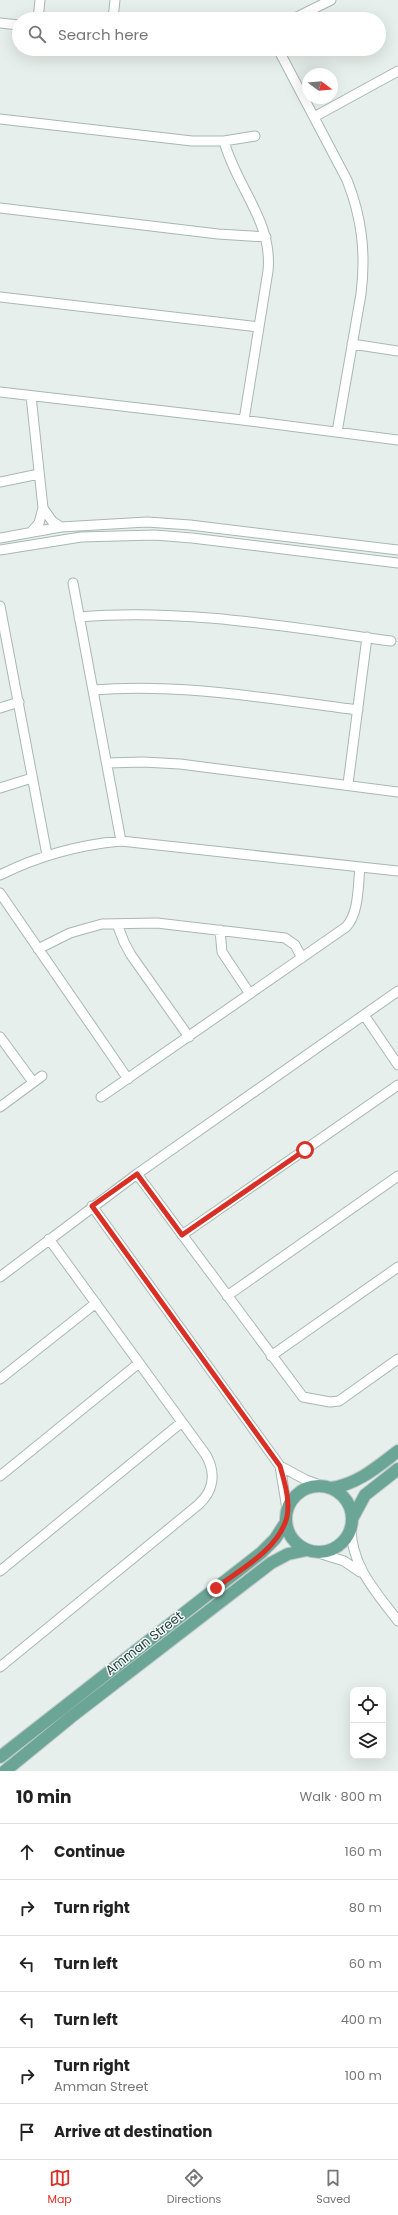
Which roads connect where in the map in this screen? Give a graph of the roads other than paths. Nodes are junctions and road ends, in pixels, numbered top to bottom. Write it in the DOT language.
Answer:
graph roads {
  1 [pos="40,0"];
  2 [pos="115,0"];
  3 [pos="328,1"];
  4 [pos="39,12"];
  5 [pos="113,12"];
  6 [pos="307,12"];
  7 [pos="0,23"];
  8 [pos="12,24"];
  9 [pos="282,56"];
  10 [pos="398,73"];
  11 [pos="314,117"];
  12 [pos="0,119"];
  13 [pos="255,136"];
  14 [pos="224,141"];
  15 [pos="0,208"];
  16 [pos="266,237"];
  17 [pos="0,297"];
  18 [pos="259,327"];
  19 [pos="352,344"];
  20 [pos="398,352"];
  21 [pos="0,392"];
  22 [pos="32,396"];
  23 [pos="244,420"];
  24 [pos="337,432"];
  25 [pos="398,440"];
  26 [pos="39,474"];
  27 [pos="0,482"];
  28 [pos="43,508"];
  29 [pos="61,527"];
  30 [pos="32,531"];
  31 [pos="0,538"];
  32 [pos="0,550"];
  33 [pos="398,550"];
  34 [pos="398,563"];
  35 [pos="73,583"];
  36 [pos="0,606"];
  37 [pos="79,617"];
  38 [pos="2,628"];
  39 [pos="367,638"];
  40 [pos="391,641"];
  41 [pos="93,690"];
  42 [pos="18,702"];
  43 [pos="0,708"];
  44 [pos="358,710"];
  45 [pos="107,763"];
  46 [pos="32,778"];
  47 [pos="348,784"];
  48 [pos="0,788"];
  49 [pos="398,792"];
  50 [pos="122,841"];
  51 [pos="47,855"];
  52 [pos="360,867"];
  53 [pos="398,871"];
  54 [pos="0,875"];
  55 [pos="0,893"];
  56 [pos="117,924"];
  57 [pos="220,930"];
  58 [pos="38,949"];
  59 [pos="302,958"];
  60 [pos="398,991"];
  61 [pos="250,994"];
  62 [pos="364,1015"];
  63 [pos="0,1037"];
  64 [pos="188,1037"];
  65 [pos="398,1065"];
  66 [pos="42,1076"];
  67 [pos="128,1079"];
  68 [pos="33,1082"];
  69 [pos="398,1086"];
  70 [pos="101,1097"];
  71 [pos="0,1107"];
  72 [pos="137,1174"];
  73 [pos="398,1176"];
  74 [pos="92,1206"];
  75 [pos="182,1235"];
  76 [pos="49,1239"];
  77 [pos="398,1267"];
  78 [pos="0,1277"];
  79 [pos="227,1296"];
  80 [pos="96,1303"];
  81 [pos="271,1356"];
  82 [pos="398,1359"];
  83 [pos="139,1363"];
  84 [pos="0,1380"];
  85 [pos="182,1422"];
  86 [pos="398,1451"];
  87 [pos="280,1466"];
  88 [pos="398,1469"];
  89 [pos="0,1476"];
  90 [pos="328,1488"];
  91 [pos="287,1509"];
  92 [pos="286,1522"];
  93 [pos="351,1523"];
  94 [pos="311,1551"];
  95 [pos="0,1571"];
  96 [pos="364,1575"];
  97 [pos="398,1621"];
  98 [pos="0,1667"];
  99 [pos="0,1758"];
  100 [pos="5,1771"];
  1 -- 4 [label="street"];
  2 -- 5 [label="street"];
  3 -- 6 [label="street"];
  7 -- 8 [label="street"];
  9 -- 11 [label="street"];
  10 -- 11 [label="street"];
  11 -- 19 [label="street"];
  12 -- 14 [label="street"];
  13 -- 14 [label="street"];
  14 -- 16 [label="street"];
  15 -- 16 [label="street"];
  16 -- 18 [label="street"];
  17 -- 18 [label="street"];
  18 -- 23 [label="street"];
  19 -- 20 [label="street"];
  19 -- 24 [label="street"];
  21 -- 22 [label="street"];
  22 -- 23 [label="street"];
  22 -- 26 [label="street"];
  23 -- 24 [label="street"];
  24 -- 25 [label="street"];
  26 -- 27 [label="street"];
  26 -- 28 [label="street"];
  28 -- 29 [label="street"];
  28 -- 30 [label="street"];
  29 -- 30 [label="street"];
  29 -- 33 [label="street"];
  30 -- 31 [label="street"];
  32 -- 34 [label="street"];
  35 -- 37 [label="street"];
  36 -- 38 [label="street"];
  37 -- 39 [label="street"];
  37 -- 41 [label="street"];
  38 -- 42 [label="street"];
  39 -- 40 [label="street"];
  39 -- 44 [label="street"];
  41 -- 44 [label="street"];
  41 -- 45 [label="street"];
  42 -- 43 [label="street"];
  42 -- 46 [label="street"];
  44 -- 47 [label="street"];
  45 -- 47 [label="street"];
  45 -- 50 [label="street"];
  46 -- 48 [label="street"];
  46 -- 51 [label="street"];
  47 -- 49 [label="street"];
  50 -- 51 [label="street"];
  50 -- 52 [label="street"];
  51 -- 54 [label="street"];
  52 -- 53 [label="street"];
  52 -- 59 [label="street"];
  55 -- 58 [label="street"];
  56 -- 57 [label="street"];
  56 -- 58 [label="street"];
  56 -- 64 [label="street"];
  57 -- 59 [label="street"];
  57 -- 61 [label="street"];
  58 -- 67 [label="street"];
  59 -- 61 [label="street"];
  60 -- 62 [label="street"];
  61 -- 64 [label="street"];
  62 -- 65 [label="street"];
  62 -- 72 [label="street"];
  63 -- 68 [label="street"];
  64 -- 67 [label="street"];
  66 -- 68 [label="street"];
  67 -- 70 [label="street"];
  68 -- 71 [label="street"];
  69 -- 75 [label="street"];
  72 -- 74 [label="street"];
  72 -- 75 [label="street"];
  73 -- 79 [label="street"];
  74 -- 76 [label="street"];
  74 -- 87 [label="street"];
  75 -- 79 [label="street"];
  76 -- 78 [label="street"];
  76 -- 80 [label="street"];
  77 -- 81 [label="street"];
  79 -- 81 [label="street"];
  80 -- 83 [label="street"];
  80 -- 84 [label="street"];
  81 -- 82 [label="street"];
  83 -- 85 [label="street"];
  83 -- 89 [label="street"];
  85 -- 95 [label="street"];
  85 -- 98 [label="street"];
  86 -- 90 [label="main road"];
  87 -- 90 [label="street"];
  87 -- 91 [label="street"];
  88 -- 93 [label="main road"];
  90 -- 91 [label="main road"];
  90 -- 93 [label="main road"];
  91 -- 92 [label="main road"];
  92 -- 94 [label="main road"];
  92 -- 99 [label="main road, Amman Street"];
  93 -- 94 [label="main road"];
  93 -- 96 [label="street"];
  94 -- 96 [label="street"];
  94 -- 100 [label="main road, Amman Street"];
  96 -- 97 [label="street"];
}
